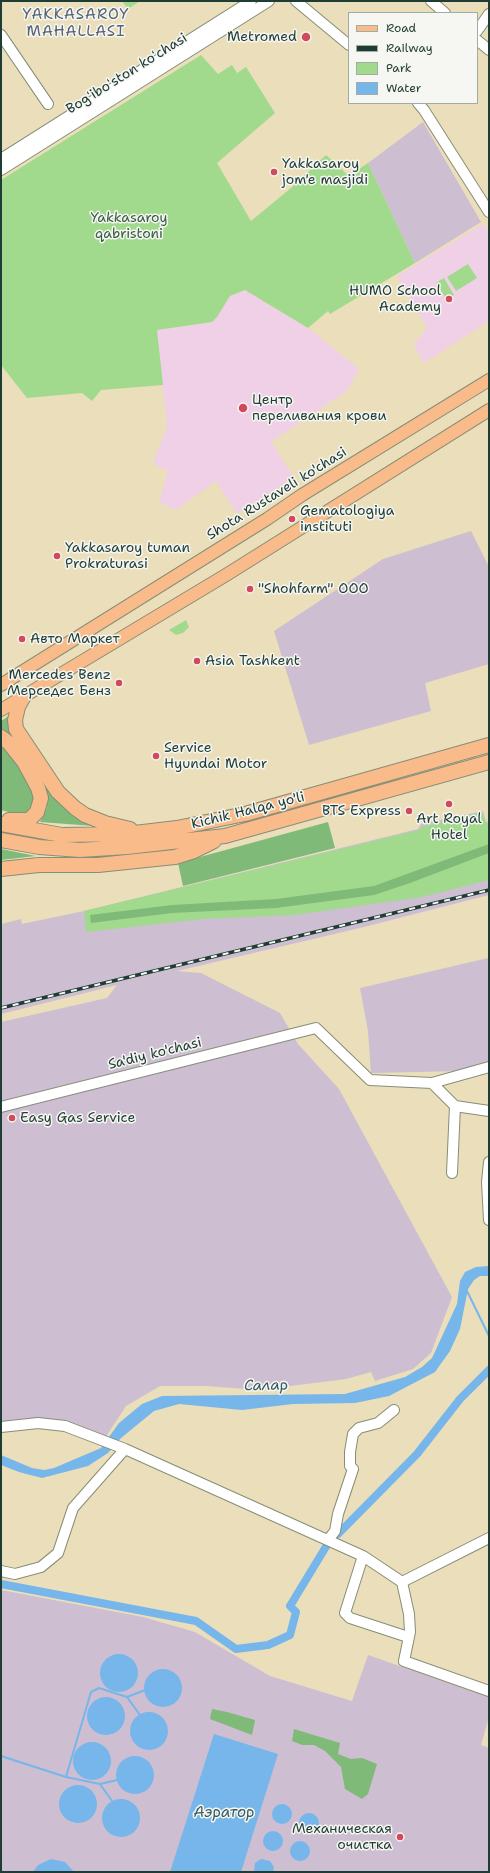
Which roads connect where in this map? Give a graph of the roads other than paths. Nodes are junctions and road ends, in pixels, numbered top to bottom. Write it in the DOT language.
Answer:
graph roads {
  1 [pos="251,1"];
  2 [pos="268,1"];
  3 [pos="296,1"];
  4 [pos="431,1"];
  5 [pos="444,12"];
  6 [pos="489,14"];
  7 [pos="478,29"];
  8 [pos="1,36"];
  9 [pos="478,41"];
  10 [pos="348,44"];
  11 [pos="489,50"];
  12 [pos="48,104"];
  13 [pos="419,104"];
  14 [pos="2,166"];
  15 [pos="489,212"];
  16 [pos="489,380"];
  17 [pos="489,410"];
  18 [pos="1,685"];
  19 [pos="24,696"];
  20 [pos="1,710"];
  21 [pos="1,737"];
  22 [pos="489,745"];
  23 [pos="489,762"];
  24 [pos="408,768"];
  25 [pos="413,784"];
  26 [pos="1,819"];
  27 [pos="1,824"];
  28 [pos="147,832"];
  29 [pos="225,836"];
  30 [pos="1,840"];
  31 [pos="1,869"];
  32 [pos="489,1067"];
  33 [pos="432,1083"];
  34 [pos="455,1106"];
  35 [pos="1,1107"];
  36 [pos="489,1111"];
  37 [pos="489,1162"];
  38 [pos="452,1172"];
  39 [pos="489,1220"];
  40 [pos="394,1410"];
  41 [pos="1,1427"];
  42 [pos="121,1447"];
  43 [pos="489,1538"];
  44 [pos="328,1540"];
  45 [pos="364,1556"];
  46 [pos="1,1571"];
  47 [pos="402,1582"];
  48 [pos="408,1637"];
  49 [pos="489,1691"];
  1 -- 14 [label="street, Bogʻiboʻston koʻchasi"];
  2 -- 14 [label="street, Bogʻiboʻston koʻchasi"];
  3 -- 10 [label="street"];
  4 -- 5 [label="street"];
  6 -- 7 [label="street"];
  8 -- 12 [label="street"];
  9 -- 11 [label="street"];
  13 -- 15 [label="street"];
  16 -- 18 [label="main road, Shota Rustaveli ko'chasi"];
  17 -- 19 [label="main road"];
  19 -- 20 [label="main road"];
  19 -- 28 [label="highway"];
  21 -- 26 [label="highway"];
  22 -- 24 [label="highway, Kichik Halqa yo'li"];
  23 -- 25 [label="highway, Kichik Halqa yo'li"];
  24 -- 25 [label="highway"];
  24 -- 28 [label="highway, Kichik Halqa yo'li"];
  25 -- 29 [label="highway, Kichik Halqa yo'li"];
  27 -- 28 [label="highway, Kichik Halqa yo'li"];
  29 -- 30 [label="highway, Kichik Halqa yo'li"];
  29 -- 31 [label="highway"];
  32 -- 33 [label="street"];
  33 -- 34 [label="street"];
  33 -- 35 [label="street, Sa'diy ko'chasi"];
  34 -- 36 [label="street"];
  34 -- 38 [label="street"];
  37 -- 39 [label="street"];
  40 -- 44 [label="street"];
  41 -- 42 [label="street"];
  42 -- 44 [label="street"];
  42 -- 46 [label="street"];
  43 -- 47 [label="street"];
  44 -- 45 [label="street"];
  45 -- 47 [label="street"];
  45 -- 48 [label="street"];
  47 -- 48 [label="street"];
  48 -- 49 [label="street"];
}
